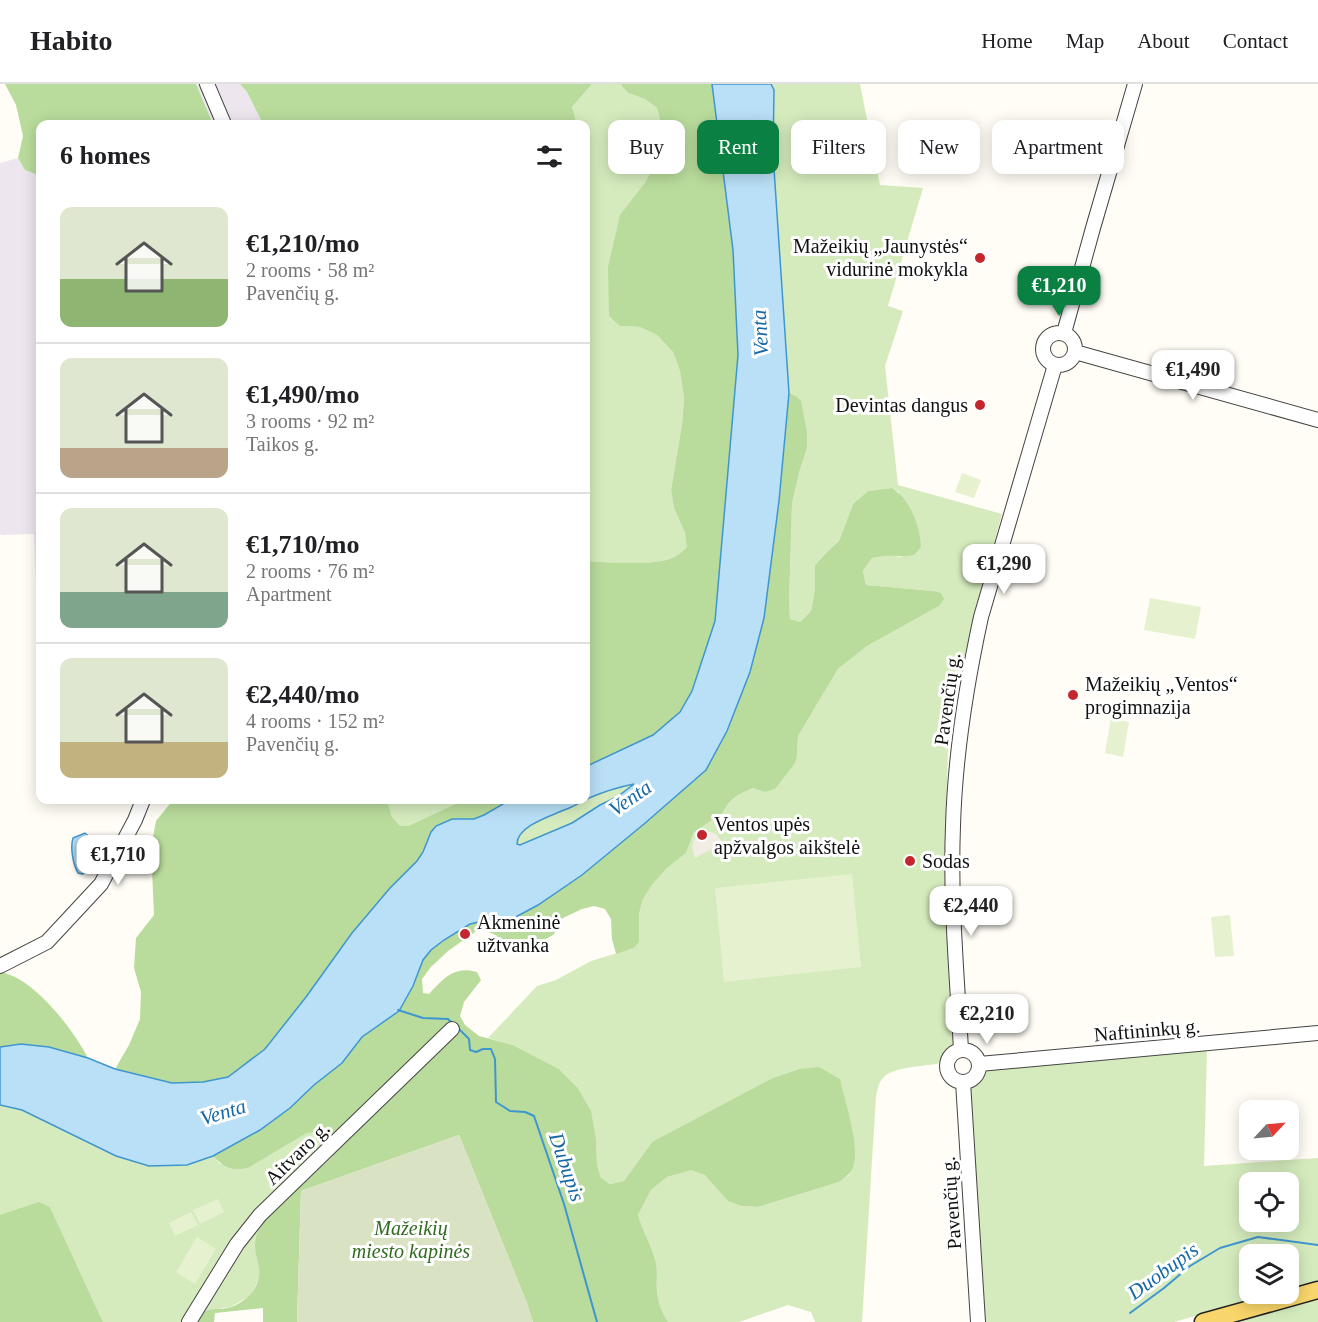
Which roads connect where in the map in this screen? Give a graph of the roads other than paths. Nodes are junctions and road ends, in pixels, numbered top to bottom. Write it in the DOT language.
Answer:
graph roads {
  1 [pos="207,84"];
  2 [pos="1135,84"];
  3 [pos="222,120"];
  4 [pos="1064,333"];
  5 [pos="1075,352"];
  6 [pos="1055,365"];
  7 [pos="1318,420"];
  8 [pos="141,804"];
  9 [pos="0,966"];
  10 [pos="452,1029"];
  11 [pos="1318,1033"];
  12 [pos="961,1050"];
  13 [pos="979,1064"];
  14 [pos="963,1082"];
  15 [pos="1318,1290"];
  16 [pos="189,1322"];
  17 [pos="978,1322"];
  18 [pos="1203,1322"];
  1 -- 3 [label="street"];
  2 -- 4 [label="street"];
  4 -- 5 [label="street"];
  4 -- 6 [label="street"];
  5 -- 6 [label="street"];
  5 -- 7 [label="street"];
  6 -- 12 [label="street, Pavenčių g."];
  8 -- 9 [label="street"];
  10 -- 16 [label="street, Aitvaro g."];
  11 -- 13 [label="street, Naftininkų g."];
  12 -- 13 [label="street"];
  12 -- 14 [label="street"];
  13 -- 14 [label="street"];
  14 -- 17 [label="street, Pavenčių g."];
  15 -- 18 [label="main road"];
}
